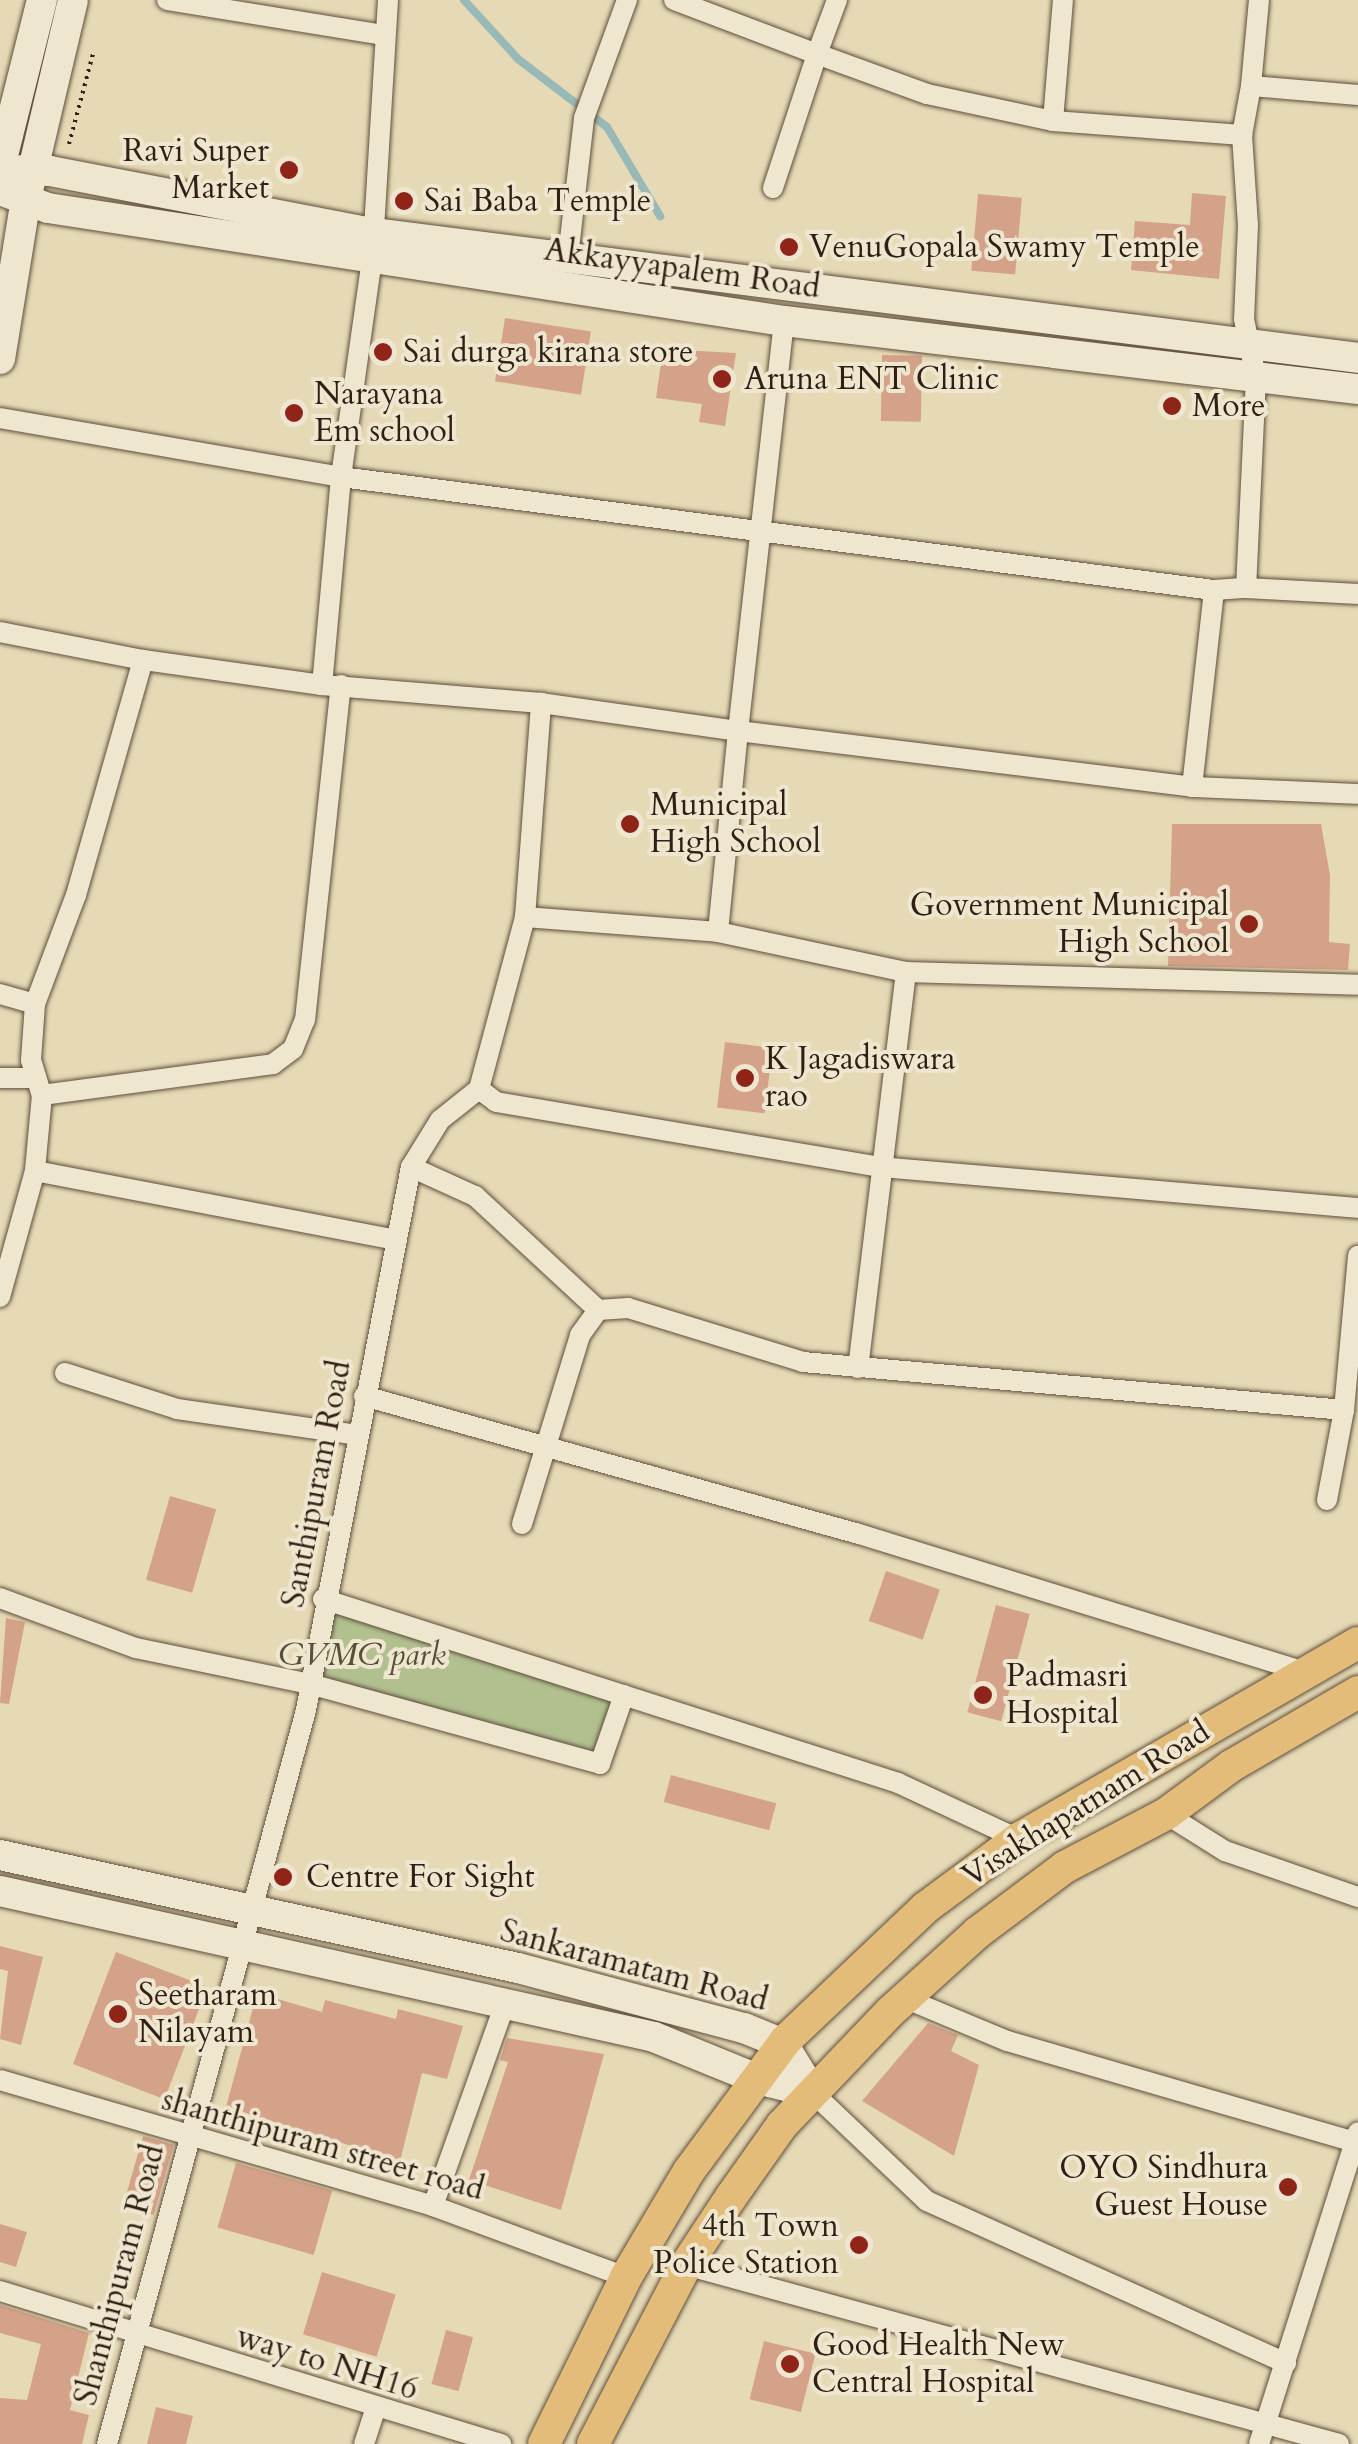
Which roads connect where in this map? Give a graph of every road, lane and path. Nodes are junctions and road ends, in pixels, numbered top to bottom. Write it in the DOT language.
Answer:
graph roads {
  1 [pos="42,0"];
  2 [pos="74,0"];
  3 [pos="167,0"];
  4 [pos="388,0"];
  5 [pos="627,0"];
  6 [pos="674,0"];
  7 [pos="837,0"];
  8 [pos="1063,0"];
  9 [pos="1259,0"];
  10 [pos="382,35"];
  11 [pos="93,54"];
  12 [pos="817,54"];
  13 [pos="1251,86"];
  14 [pos="1358,96"];
  15 [pos="1053,121"];
  16 [pos="1242,135"];
  17 [pos="65,158"];
  18 [pos="0,169"];
  19 [pos="19,186"];
  20 [pos="773,188"];
  21 [pos="372,246"];
  22 [pos="568,256"];
  23 [pos="784,321"];
  24 [pos="1248,346"];
  25 [pos="1358,358"];
  26 [pos="0,359"];
  27 [pos="1256,378"];
  28 [pos="1358,389"];
  29 [pos="0,418"];
  30 [pos="342,477"];
  31 [pos="758,534"];
  32 [pos="1246,588"];
  33 [pos="1214,590"];
  34 [pos="1358,594"];
  35 [pos="0,632"];
  36 [pos="144,660"];
  37 [pos="332,685"];
  38 [pos="541,703"];
  39 [pos="738,731"];
  40 [pos="1192,787"];
  41 [pos="1358,794"];
  42 [pos="525,917"];
  43 [pos="718,932"];
  44 [pos="906,972"];
  45 [pos="1358,984"];
  46 [pos="0,994"];
  47 [pos="35,1004"];
  48 [pos="0,1078"];
  49 [pos="38,1086"];
  50 [pos="479,1088"];
  51 [pos="411,1167"];
  52 [pos="880,1167"];
  53 [pos="35,1170"];
  54 [pos="1358,1208"];
  55 [pos="396,1240"];
  56 [pos="1358,1256"];
  57 [pos="0,1296"];
  58 [pos="598,1310"];
  59 [pos="858,1368"];
  60 [pos="65,1373"];
  61 [pos="364,1396"];
  62 [pos="1344,1410"];
  63 [pos="357,1435"];
  64 [pos="547,1451"];
  65 [pos="1327,1500"];
  66 [pos="522,1524"];
  67 [pos="0,1598"];
  68 [pos="323,1600"];
  69 [pos="1358,1643"];
  70 [pos="1305,1672"];
  71 [pos="310,1684"];
  72 [pos="1358,1692"];
  73 [pos="624,1696"];
  74 [pos="1166,1814"];
  75 [pos="1018,1839"];
  76 [pos="0,1855"];
  77 [pos="0,1891"];
  78 [pos="1358,1896"];
  79 [pos="252,1913"];
  80 [pos="243,1948"];
  81 [pos="909,2000"];
  82 [pos="505,2004"];
  83 [pos="783,2044"];
  84 [pos="757,2079"];
  85 [pos="0,2080"];
  86 [pos="813,2093"];
  87 [pos="187,2138"];
  88 [pos="1357,2139"];
  89 [pos="433,2206"];
  90 [pos="686,2265"];
  91 [pos="626,2277"];
  92 [pos="0,2291"];
  93 [pos="137,2337"];
  94 [pos="1286,2362"];
  95 [pos="375,2410"];
  96 [pos="1262,2434"];
  97 [pos="107,2444"];
  98 [pos="364,2444"];
  99 [pos="501,2444"];
  100 [pos="544,2444"];
  101 [pos="593,2444"];
  102 [pos="1339,2444"];
  1 -- 18 [label="main road"];
  2 -- 19 [label="main road"];
  3 -- 10 [label="street"];
  4 -- 10 [label="street"];
  5 -- 22 [label="street"];
  6 -- 12 [label="street"];
  7 -- 12 [label="street"];
  8 -- 15 [label="street"];
  9 -- 13 [label="street"];
  10 -- 21 [label="street"];
  11 -- 17 [label="path"];
  12 -- 15 [label="street"];
  12 -- 20 [label="street"];
  13 -- 14 [label="street"];
  13 -- 16 [label="street"];
  15 -- 16 [label="street"];
  16 -- 24 [label="street"];
  18 -- 19 [label="main road, Akkayyapalem Road"];
  19 -- 21 [label="main road, Akkayyapalem Road"];
  19 -- 26 [label="main road"];
  21 -- 22 [label="main road"];
  21 -- 23 [label="main road, Akkayyapalem Road"];
  21 -- 30 [label="street"];
  22 -- 24 [label="main road"];
  23 -- 27 [label="main road, Akkayyapalem Road"];
  23 -- 31 [label="street"];
  24 -- 25 [label="main road"];
  24 -- 27 [label="street"];
  27 -- 28 [label="main road, Akkayyapalem Road"];
  27 -- 32 [label="street"];
  29 -- 30 [label="street"];
  30 -- 31 [label="street"];
  30 -- 37 [label="street"];
  31 -- 33 [label="street"];
  31 -- 39 [label="street"];
  32 -- 33 [label="street"];
  32 -- 34 [label="street"];
  33 -- 40 [label="street"];
  35 -- 36 [label="street"];
  36 -- 37 [label="street"];
  36 -- 47 [label="street"];
  37 -- 38 [label="street"];
  37 -- 49 [label="street"];
  38 -- 39 [label="street"];
  38 -- 42 [label="street"];
  39 -- 40 [label="street"];
  39 -- 43 [label="street"];
  40 -- 41 [label="street"];
  42 -- 43 [label="street"];
  42 -- 50 [label="street"];
  43 -- 44 [label="street"];
  44 -- 45 [label="street"];
  44 -- 52 [label="street"];
  46 -- 47 [label="street"];
  47 -- 49 [label="street"];
  48 -- 49 [label="street"];
  49 -- 53 [label="street"];
  50 -- 51 [label="street"];
  50 -- 52 [label="street"];
  51 -- 55 [label="street, Santhipuram Road"];
  51 -- 58 [label="street"];
  52 -- 54 [label="street"];
  52 -- 59 [label="street"];
  53 -- 55 [label="street"];
  53 -- 57 [label="street"];
  55 -- 61 [label="street, Santhipuram Road"];
  56 -- 62 [label="street"];
  58 -- 59 [label="street"];
  58 -- 64 [label="street"];
  59 -- 62 [label="street"];
  60 -- 63 [label="street"];
  61 -- 63 [label="street, Santhipuram Road"];
  61 -- 64 [label="street"];
  62 -- 65 [label="street"];
  63 -- 68 [label="street, Santhipuram Road"];
  64 -- 66 [label="street"];
  64 -- 70 [label="street"];
  67 -- 71 [label="street"];
  68 -- 71 [label="street, Santhipuram Road"];
  68 -- 73 [label="street"];
  69 -- 70 [label="main road, Visakhapatnam Road"];
  70 -- 75 [label="main road, Visakhapatnam Road"];
  71 -- 73 [label="street"];
  71 -- 79 [label="street, Santhipuram Road"];
  72 -- 74 [label="main road"];
  73 -- 75 [label="street"];
  74 -- 78 [label="street"];
  74 -- 81 [label="main road"];
  75 -- 83 [label="main road, Visakhapatnam Road"];
  76 -- 79 [label="main road, Sankaramatam Road"];
  77 -- 80 [label="main road, Sankaramatam Road"];
  79 -- 80 [label="street, Shanthipuram Road"];
  79 -- 83 [label="main road, Sankaramatam Road"];
  80 -- 82 [label="main road, Sankaramatam Road"];
  80 -- 87 [label="street, Shanthipuram Road"];
  81 -- 86 [label="main road"];
  81 -- 88 [label="street"];
  82 -- 84 [label="main road, Sankaramatam Road"];
  82 -- 89 [label="street"];
  83 -- 84 [label="main road, Visakhapatnam Road"];
  83 -- 86 [label="main road, Sankaramatam Road"];
  84 -- 86 [label="main road, Sankaramatam Road"];
  84 -- 91 [label="main road, Visakhapatnam Road"];
  85 -- 87 [label="street, shanthipuram street road"];
  86 -- 90 [label="main road"];
  86 -- 94 [label="street"];
  87 -- 89 [label="street, shanthipuram street road"];
  87 -- 93 [label="street, Shanthipuram Road"];
  88 -- 94 [label="street"];
  89 -- 91 [label="street, shanthipuram street road"];
  90 -- 96 [label="street"];
  90 -- 101 [label="main road"];
  91 -- 100 [label="main road, Visakhapatnam Road"];
  92 -- 93 [label="street, way to NH16"];
  93 -- 95 [label="street, way to NH16"];
  93 -- 97 [label="street, Shanthipuram Road"];
  94 -- 96 [label="street"];
  95 -- 98 [label="street"];
  95 -- 99 [label="street, way to NH16"];
  96 -- 102 [label="street"];
}
